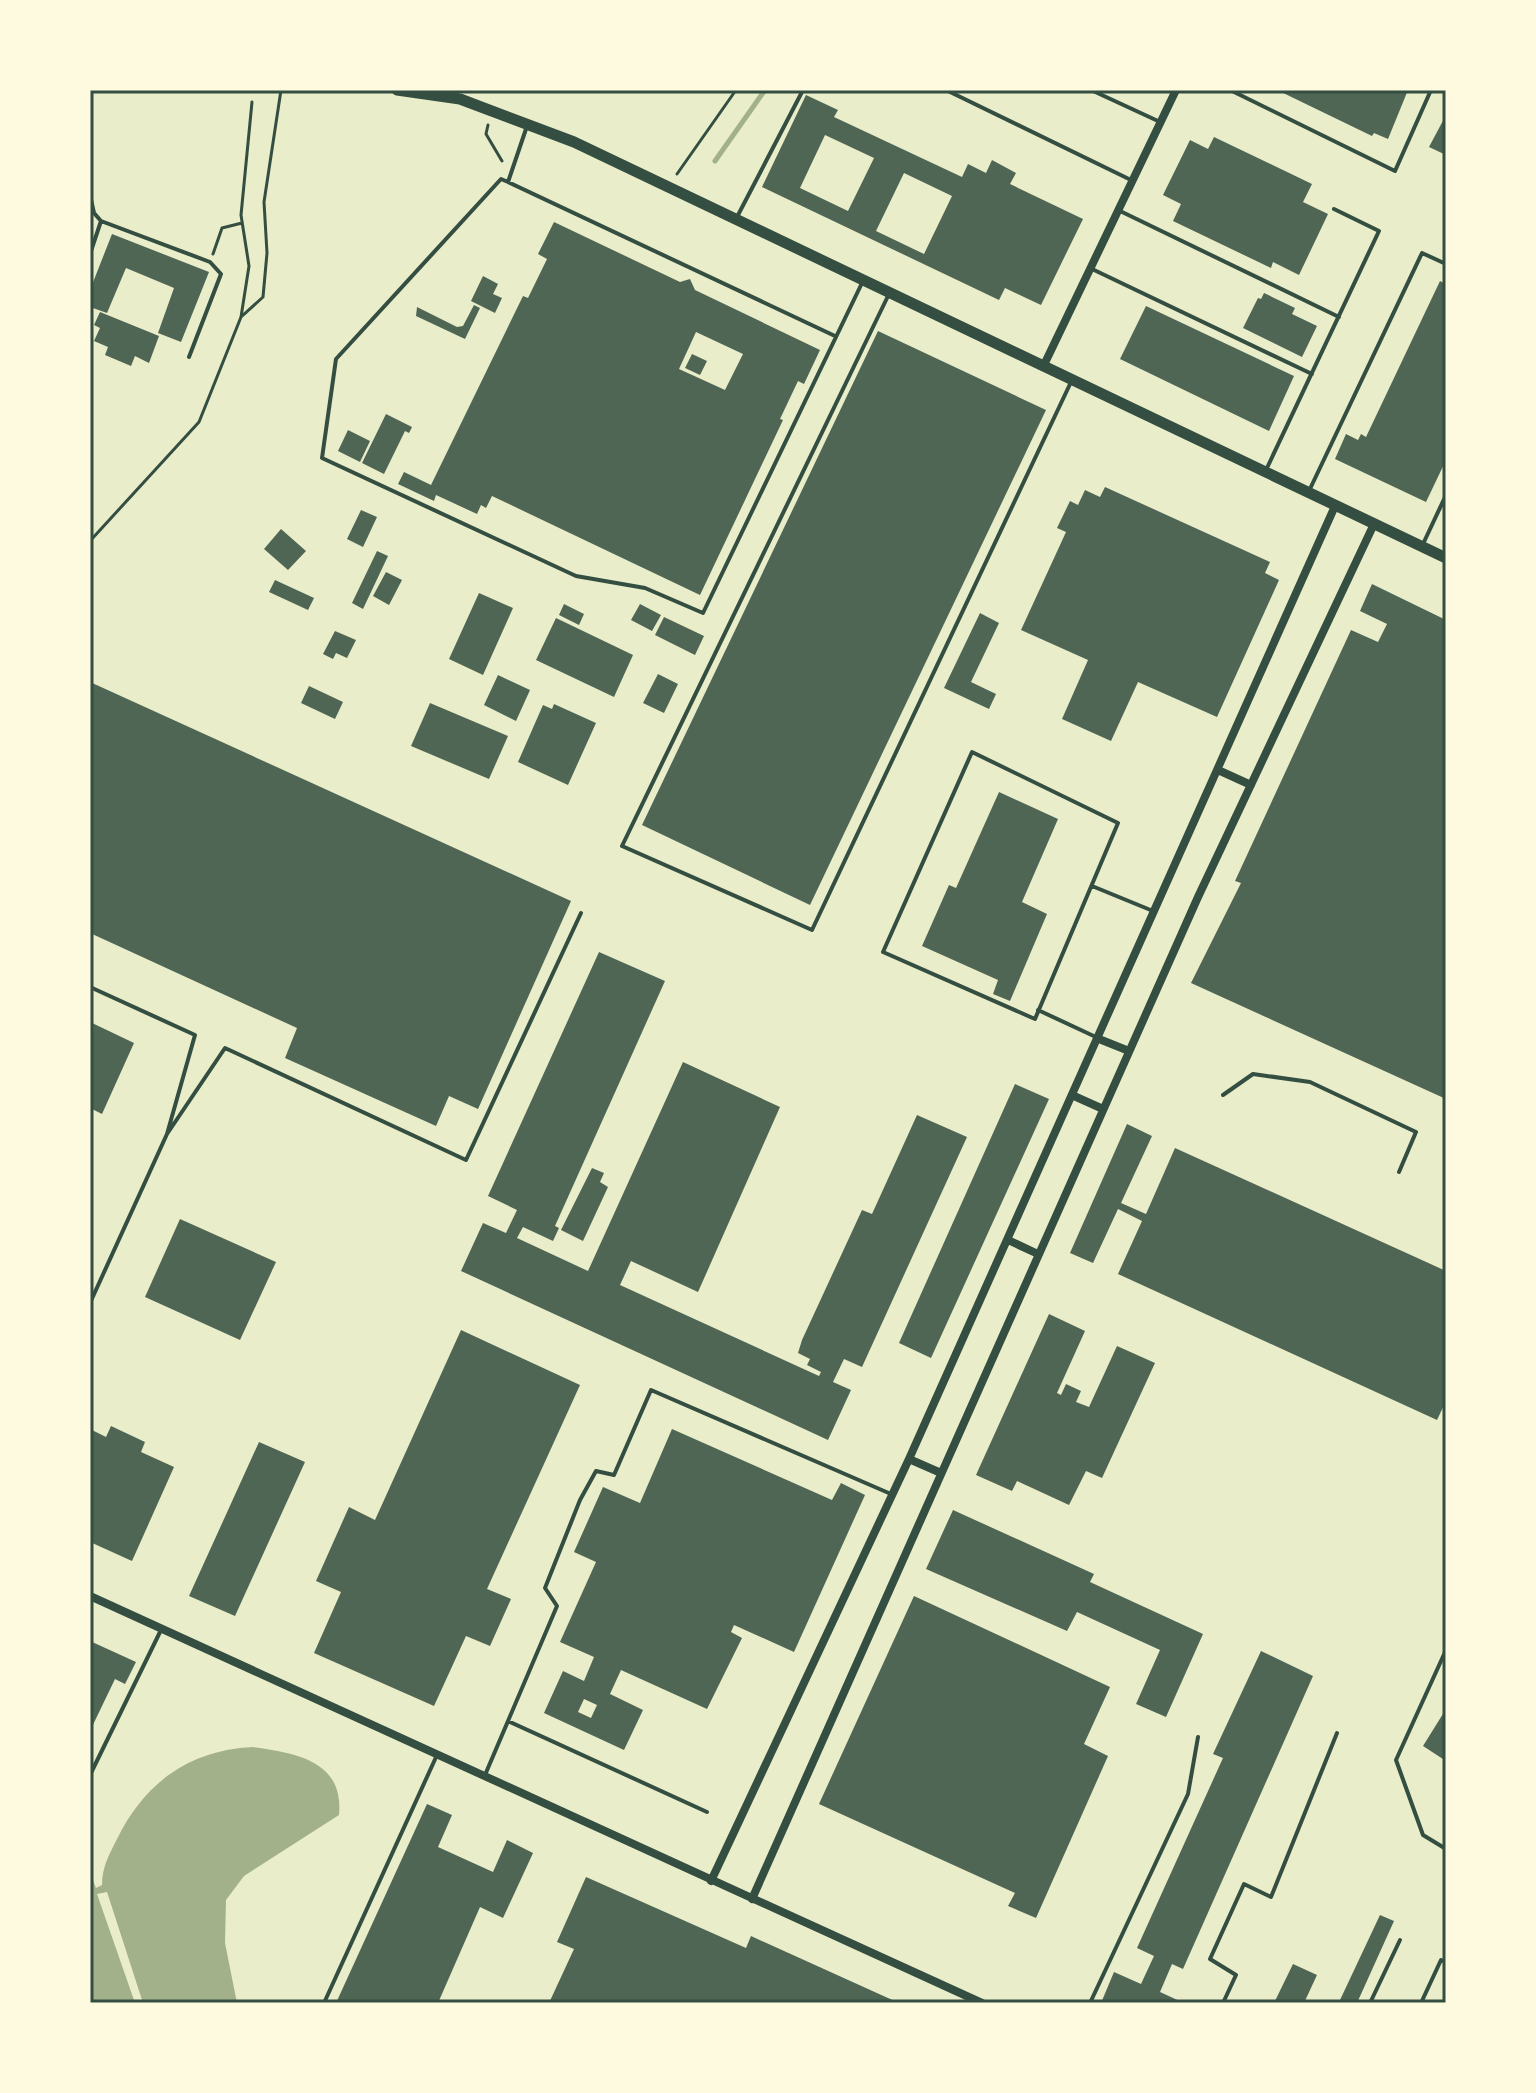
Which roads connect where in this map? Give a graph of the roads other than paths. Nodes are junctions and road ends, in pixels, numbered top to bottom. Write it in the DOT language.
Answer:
graph roads {
  1 [pos="397,90"];
  2 [pos="803,90"];
  3 [pos="946,90"];
  4 [pos="1091,90"];
  5 [pos="1176,90"];
  6 [pos="1230,90"];
  7 [pos="1431,90"];
  8 [pos="1161,122"];
  9 [pos="528,123"];
  10 [pos="1133,181"];
  11 [pos="508,182"];
  12 [pos="90,195"];
  13 [pos="1334,209"];
  14 [pos="1118,210"];
  15 [pos="736,220"];
  16 [pos="101,221"];
  17 [pos="90,254"];
  18 [pos="1446,264"];
  19 [pos="1092,269"];
  20 [pos="863,281"];
  21 [pos="889,293"];
  22 [pos="1339,317"];
  23 [pos="835,336"];
  24 [pos="189,357"];
  25 [pos="1043,367"];
  26 [pos="1312,374"];
  27 [pos="1071,382"];
  28 [pos="1265,472"];
  29 [pos="1308,493"];
  30 [pos="1446,495"];
  31 [pos="1335,506"];
  32 [pos="1374,524"];
  33 [pos="1422,547"];
  34 [pos="1446,558"];
  35 [pos="1218,770"];
  36 [pos="1251,785"];
  37 [pos="1092,886"];
  38 [pos="1155,912"];
  39 [pos="581,913"];
  40 [pos="90,987"];
  41 [pos="1038,1010"];
  42 [pos="1099,1039"];
  43 [pos="1129,1051"];
  44 [pos="1223,1095"];
  45 [pos="1074,1096"];
  46 [pos="1103,1109"];
  47 [pos="167,1134"];
  48 [pos="1399,1172"];
  49 [pos="1008,1240"];
  50 [pos="1038,1254"];
  51 [pos="90,1303"];
  52 [pos="909,1459"];
  53 [pos="941,1473"];
  54 [pos="892,1495"];
  55 [pos="90,1596"];
  56 [pos="162,1629"];
  57 [pos="1446,1650"];
  58 [pos="508,1721"];
  59 [pos="1337,1733"];
  60 [pos="1198,1737"];
  61 [pos="437,1755"];
  62 [pos="90,1775"];
  63 [pos="484,1777"];
  64 [pos="707,1812"];
  65 [pos="1446,1849"];
  66 [pos="711,1881"];
  67 [pos="752,1899"];
  68 [pos="1400,1940"];
  69 [pos="1446,1962"];
  70 [pos="324,2003"];
  71 [pos="982,2003"];
  72 [pos="1090,2003"];
  73 [pos="1223,2003"];
  74 [pos="1370,2003"];
  75 [pos="1421,2003"];
  1 -- 9 [label="street"];
  2 -- 15 [label="lane"];
  3 -- 10 [label="lane"];
  4 -- 8 [label="lane"];
  5 -- 8 [label="street"];
  6 -- 7 [label="lane"];
  8 -- 10 [label="street"];
  9 -- 11 [label="lane"];
  9 -- 15 [label="street"];
  10 -- 14 [label="street"];
  11 -- 23 [label="lane"];
  11 -- 23 [label="lane"];
  12 -- 16 [label="lane"];
  13 -- 22 [label="lane"];
  14 -- 19 [label="street"];
  14 -- 22 [label="lane"];
  15 -- 20 [label="street"];
  16 -- 17 [label="lane"];
  16 -- 24 [label="lane"];
  18 -- 29 [label="lane"];
  19 -- 25 [label="street"];
  19 -- 26 [label="lane"];
  20 -- 21 [label="street"];
  20 -- 23 [label="lane"];
  21 -- 25 [label="street"];
  21 -- 27 [label="lane"];
  22 -- 26 [label="lane"];
  25 -- 27 [label="street"];
  26 -- 28 [label="lane"];
  27 -- 28 [label="street"];
  28 -- 29 [label="street"];
  29 -- 31 [label="street"];
  30 -- 33 [label="lane"];
  31 -- 32 [label="street"];
  31 -- 35 [label="street"];
  32 -- 33 [label="street"];
  32 -- 36 [label="street"];
  33 -- 34 [label="street"];
  35 -- 36 [label="street"];
  35 -- 38 [label="street"];
  36 -- 43 [label="street"];
  37 -- 38 [label="lane"];
  37 -- 41 [label="lane"];
  37 -- 41 [label="lane"];
  38 -- 42 [label="street"];
  39 -- 47 [label="lane"];
  40 -- 47 [label="lane"];
  41 -- 42 [label="lane"];
  42 -- 43 [label="street"];
  42 -- 45 [label="street"];
  43 -- 46 [label="street"];
  44 -- 48 [label="lane"];
  45 -- 46 [label="street"];
  45 -- 49 [label="street"];
  46 -- 50 [label="street"];
  47 -- 51 [label="lane"];
  49 -- 50 [label="street"];
  49 -- 52 [label="street"];
  50 -- 53 [label="street"];
  52 -- 53 [label="street"];
  52 -- 54 [label="street"];
  53 -- 67 [label="street"];
  54 -- 58 [label="lane"];
  54 -- 66 [label="street"];
  55 -- 56 [label="street"];
  56 -- 61 [label="street"];
  56 -- 62 [label="lane"];
  57 -- 65 [label="lane"];
  58 -- 63 [label="lane"];
  58 -- 64 [label="lane"];
  59 -- 73 [label="lane"];
  60 -- 72 [label="lane"];
  61 -- 63 [label="street"];
  61 -- 70 [label="lane"];
  63 -- 66 [label="street"];
  66 -- 67 [label="street"];
  67 -- 71 [label="street"];
  68 -- 74 [label="lane"];
  69 -- 75 [label="lane"];
}
